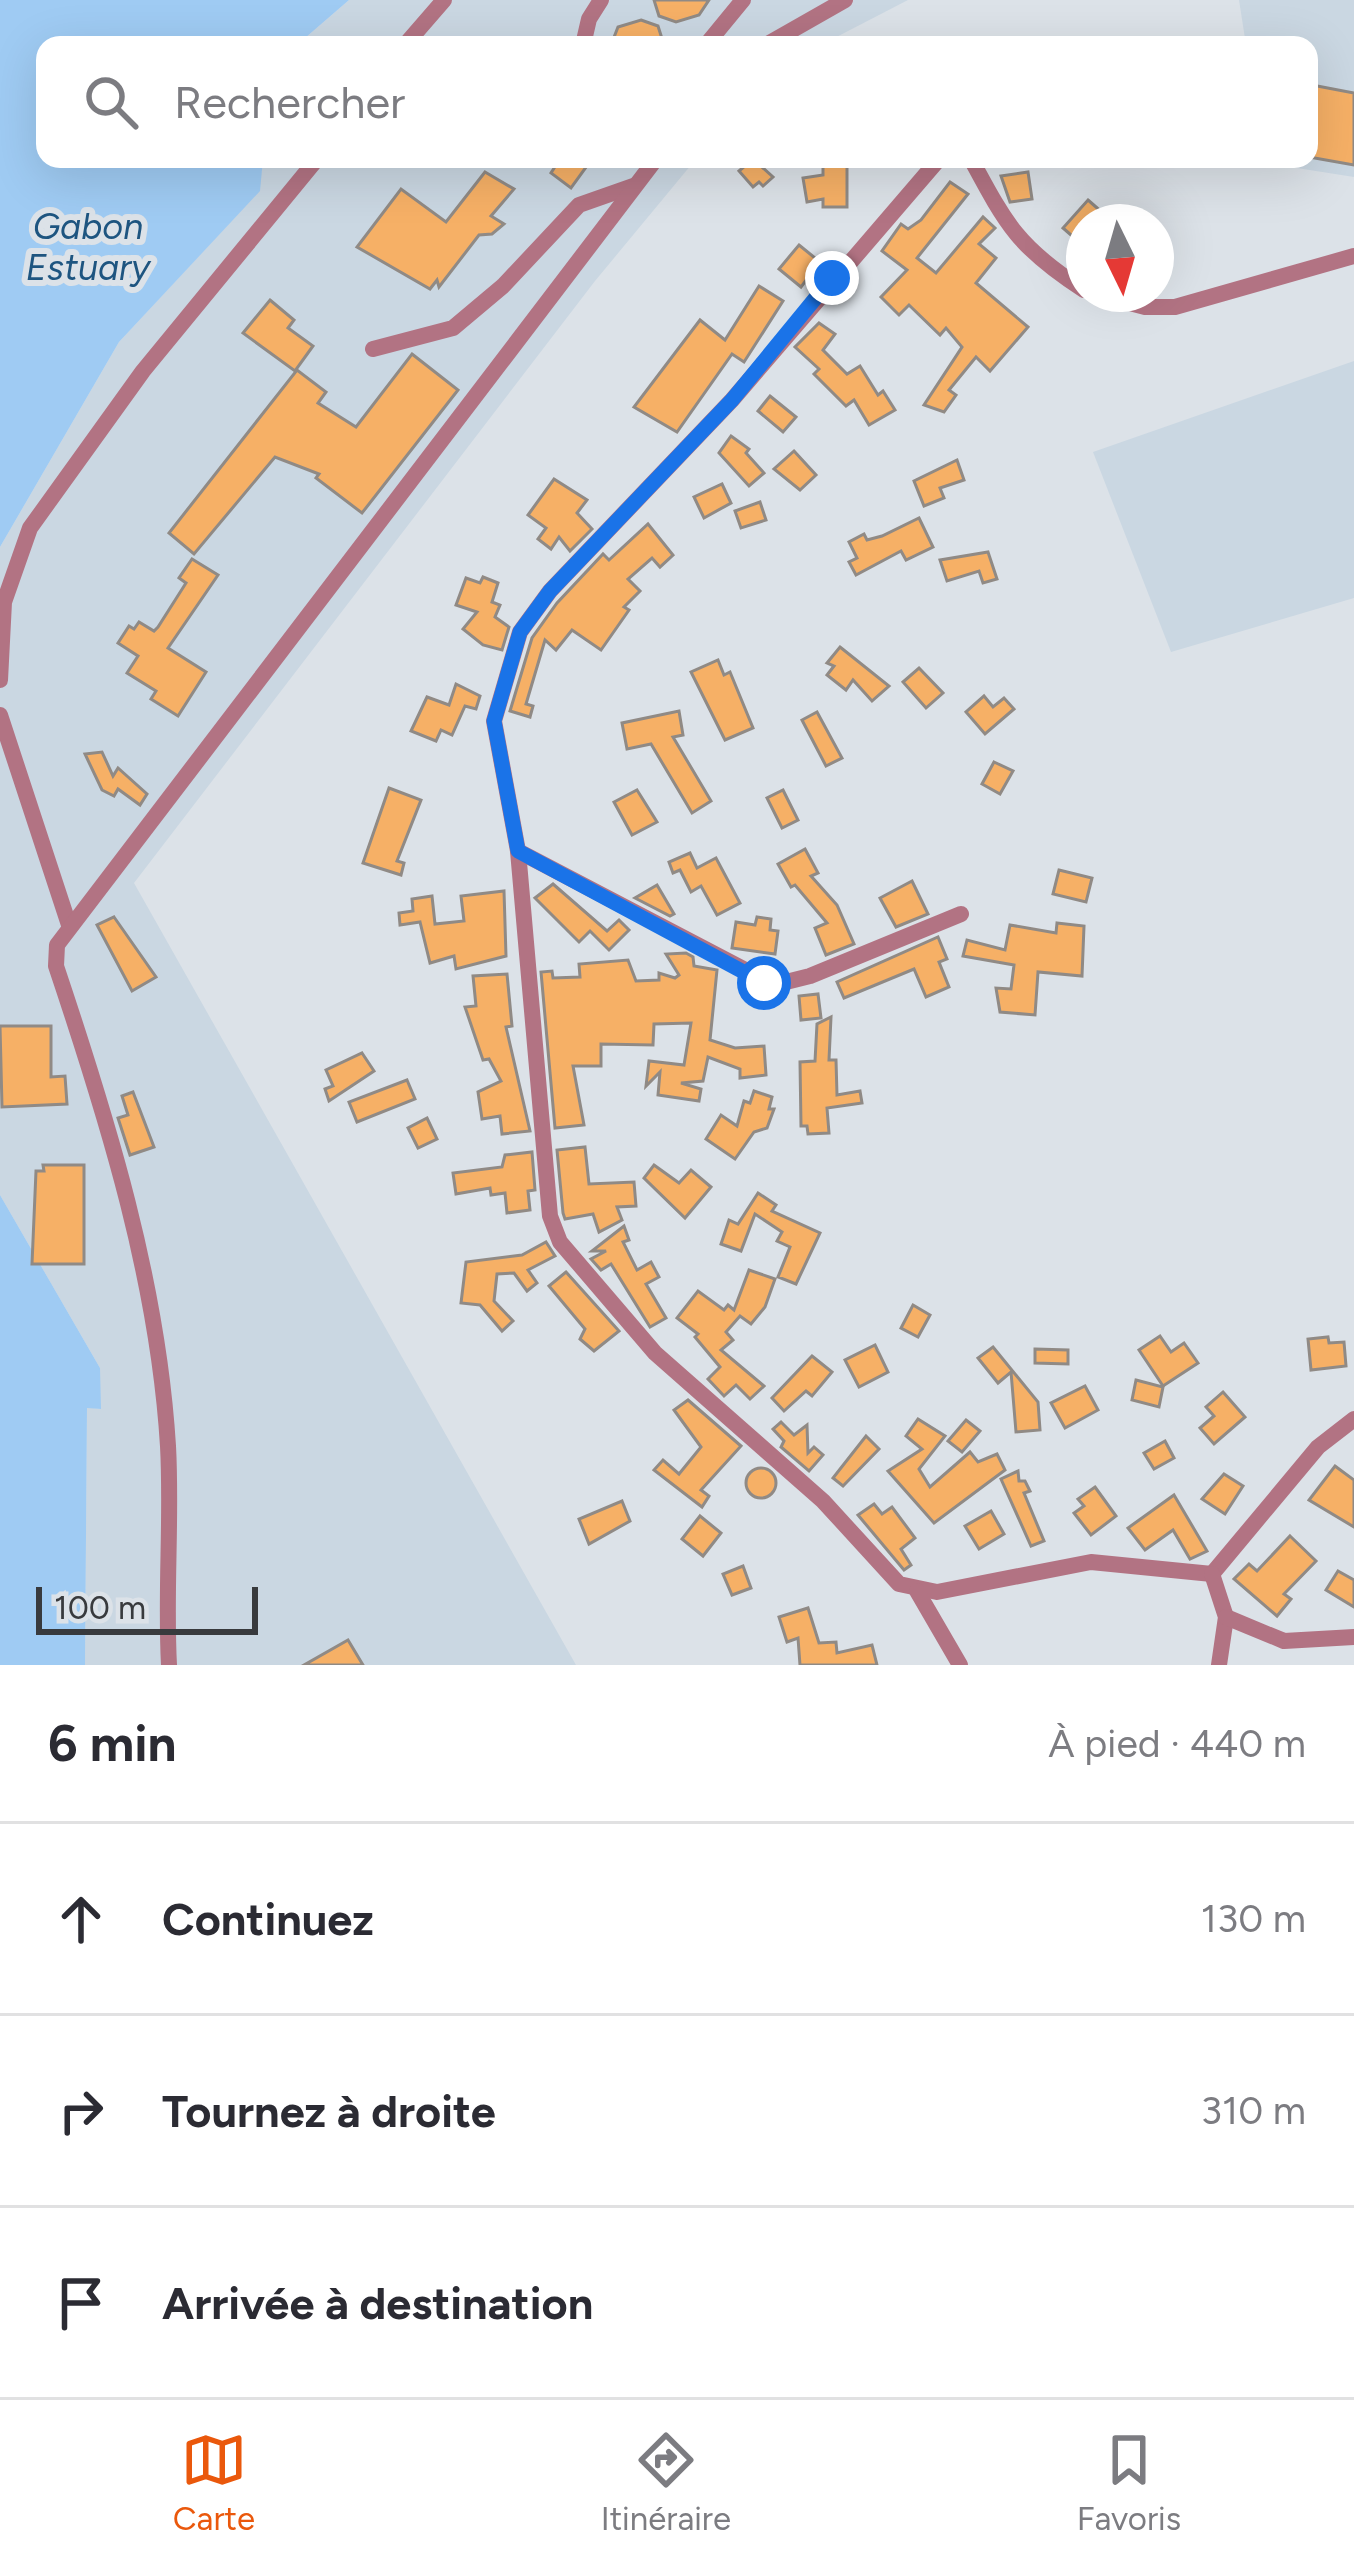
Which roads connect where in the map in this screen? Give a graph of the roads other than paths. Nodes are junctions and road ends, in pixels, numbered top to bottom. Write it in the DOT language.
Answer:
graph roads {
  1 [pos="444,0"];
  2 [pos="601,0"];
  3 [pos="743,0"];
  4 [pos="845,0"];
  5 [pos="413,36"];
  6 [pos="585,36"];
  7 [pos="713,36"];
  8 [pos="782,36"];
  9 [pos="309,168"];
  10 [pos="648,168"];
  11 [pos="931,168"];
  12 [pos="976,168"];
  13 [pos="633,186"];
  14 [pos="1354,256"];
  15 [pos="1066,278"];
  16 [pos="1174,308"];
  17 [pos="373,349"];
  18 [pos="0,680"];
  19 [pos="0,715"];
  20 [pos="518,851"];
  21 [pos="961,914"];
  22 [pos="69,925"];
  23 [pos="1354,1419"];
  24 [pos="1212,1574"];
  25 [pos="917,1591"];
  26 [pos="1226,1617"];
  27 [pos="1354,1637"];
  28 [pos="169,1665"];
  29 [pos="960,1665"];
  30 [pos="1219,1665"];
  1 -- 5 [label="street"];
  2 -- 6 [label="street"];
  3 -- 7 [label="street"];
  4 -- 8 [label="street"];
  9 -- 18 [label="street"];
  10 -- 13 [label="street"];
  11 -- 20 [label="street"];
  12 -- 15 [label="street"];
  13 -- 17 [label="street"];
  13 -- 22 [label="street"];
  14 -- 16 [label="street"];
  19 -- 22 [label="street"];
  20 -- 21 [label="street"];
  20 -- 25 [label="street"];
  22 -- 28 [label="street"];
  23 -- 24 [label="street"];
  24 -- 25 [label="street"];
  24 -- 26 [label="street"];
  25 -- 29 [label="street"];
  26 -- 27 [label="street"];
  26 -- 30 [label="street"];
}
